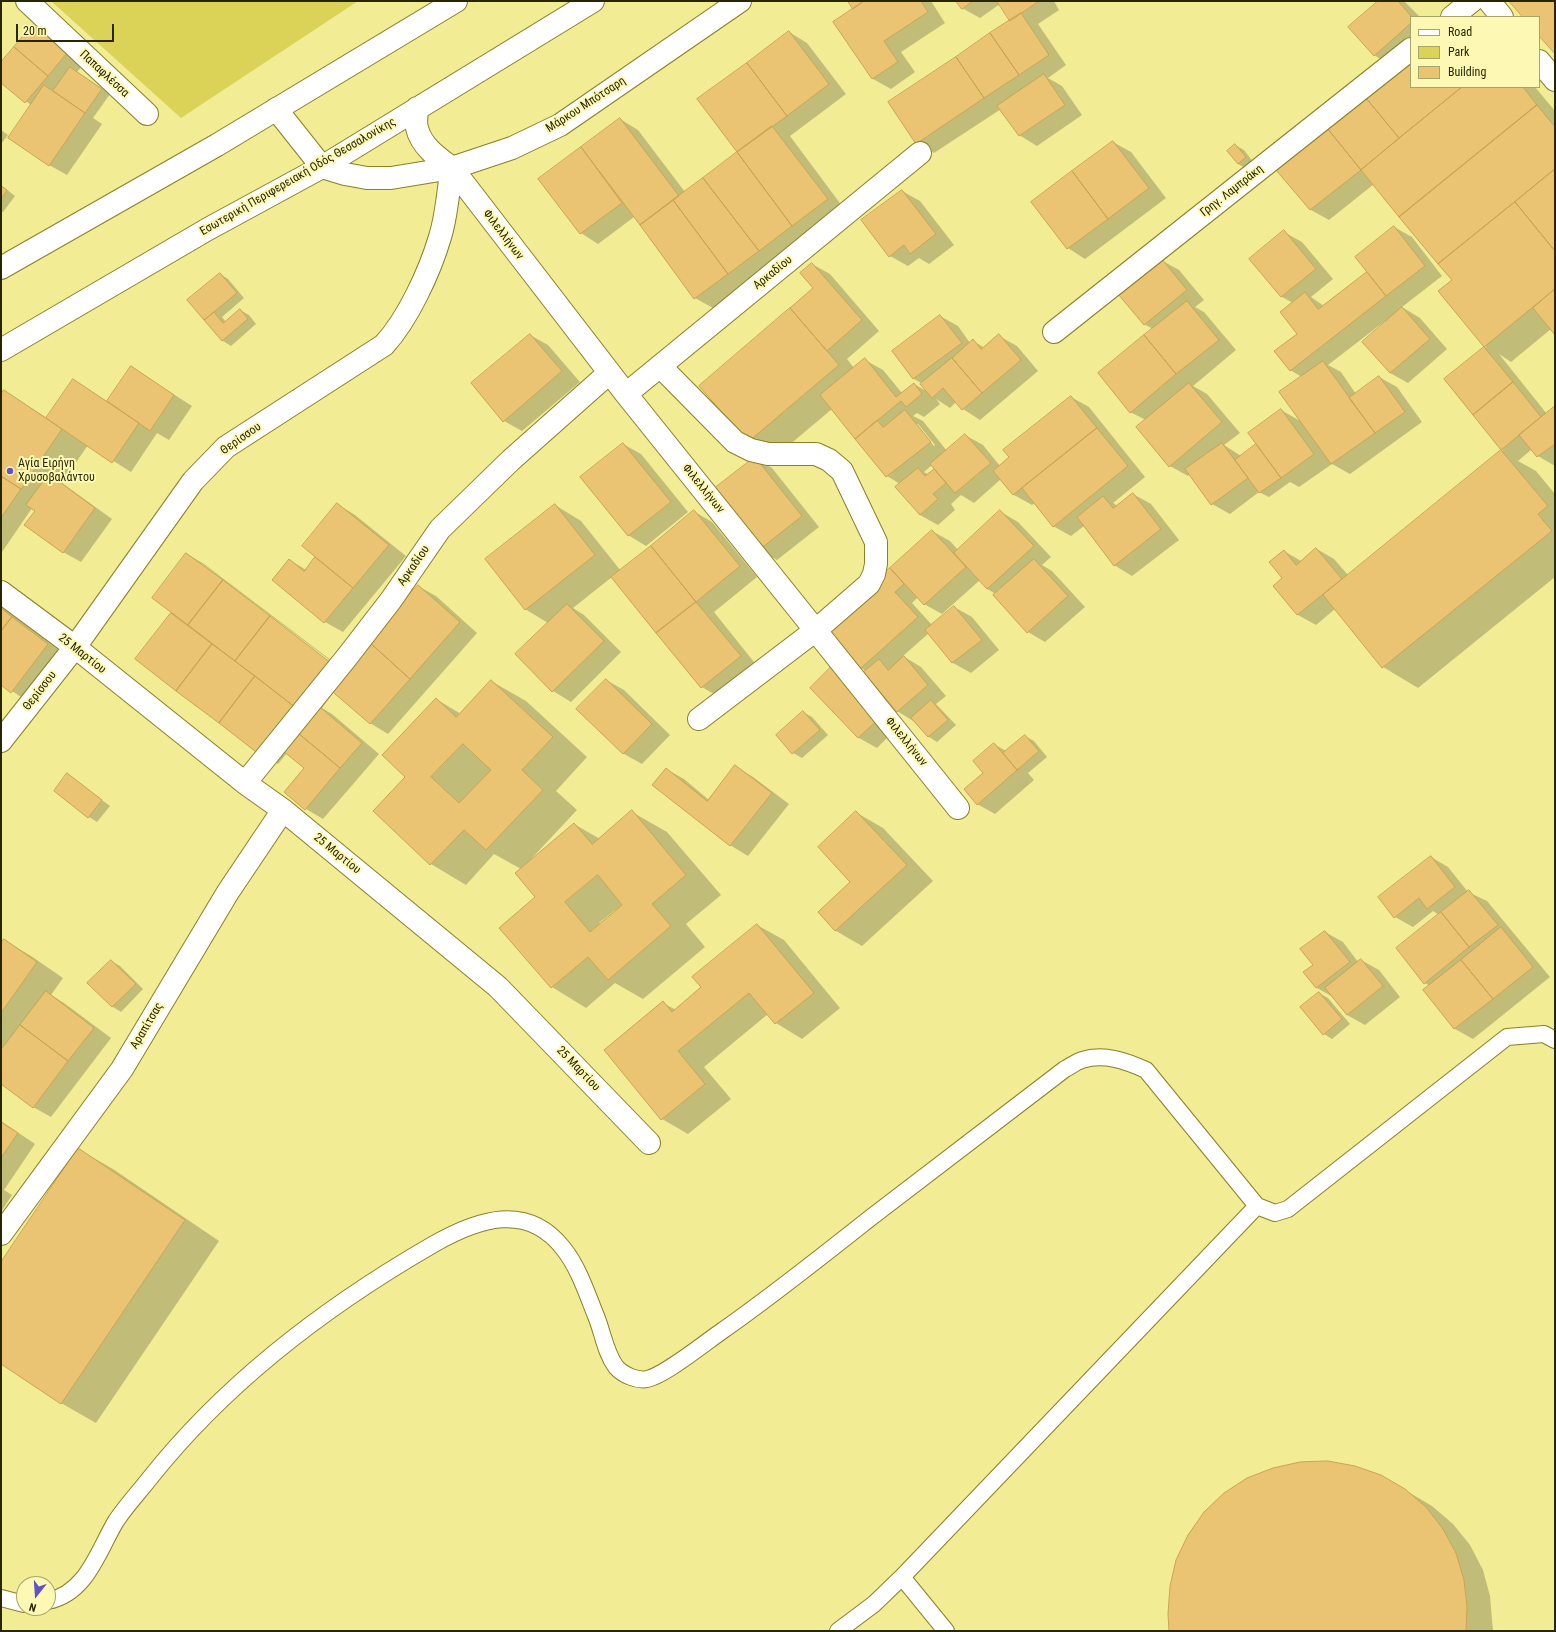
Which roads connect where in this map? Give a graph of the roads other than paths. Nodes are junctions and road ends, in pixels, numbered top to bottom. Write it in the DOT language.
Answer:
graph roads {
  1 [pos="27,1"];
  2 [pos="456,1"];
  3 [pos="593,1"];
  4 [pos="740,1"];
  5 [pos="1472,1"];
  6 [pos="1489,1"];
  7 [pos="1453,16"];
  8 [pos="1501,16"];
  9 [pos="1410,50"];
  10 [pos="1540,62"];
  11 [pos="1555,80"];
  12 [pos="417,108"];
  13 [pos="276,109"];
  14 [pos="147,114"];
  15 [pos="920,153"];
  16 [pos="322,167"];
  17 [pos="452,168"];
  18 [pos="1,268"];
  19 [pos="1054,332"];
  20 [pos="1,350"];
  21 [pos="660,366"];
  22 [pos="609,373"];
  23 [pos="626,394"];
  24 [pos="1,592"];
  25 [pos="816,630"];
  26 [pos="75,647"];
  27 [pos="699,719"];
  28 [pos="1,741"];
  29 [pos="245,783"];
  30 [pos="958,808"];
  31 [pos="283,810"];
  32 [pos="1555,1040"];
  33 [pos="649,1142"];
  34 [pos="1257,1206"];
  35 [pos="1,1234"];
  36 [pos="902,1577"];
  37 [pos="1,1598"];
  38 [pos="56,1599"];
  39 [pos="16,1602"];
  40 [pos="838,1631"];
  41 [pos="946,1631"];
  1 -- 14 [label="main road, Παπαφλέσσα"];
  2 -- 13 [label="main road"];
  3 -- 12 [label="main road, Εσωτερική Περιφερειακή Οδός Θεσσαλονίκης"];
  4 -- 17 [label="main road, Μάρκου Μπότσαρη"];
  5 -- 7 [label="main road"];
  6 -- 8 [label="main road"];
  9 -- 19 [label="main road, Γρηγ. Λαμπράκη"];
  10 -- 11 [label="main road"];
  12 -- 16 [label="main road, Εσωτερική Περιφερειακή Οδός Θεσσαλονίκης"];
  12 -- 17 [label="main road, Φιλελλήνων"];
  13 -- 16 [label="main road"];
  13 -- 18 [label="main road"];
  15 -- 21 [label="main road, Αρκαδίου"];
  16 -- 17 [label="main road, Μάρκου Μπότσαρη"];
  16 -- 20 [label="main road, Εσωτερική Περιφερειακή Οδός Θεσσαλονίκης"];
  17 -- 22 [label="main road, Φιλελλήνων"];
  17 -- 26 [label="main road, Θερίσσου"];
  21 -- 23 [label="main road, Αρκαδίου"];
  21 -- 25 [label="main road"];
  22 -- 23 [label="main road, Φιλελλήνων"];
  22 -- 29 [label="main road, Αρκαδίου"];
  23 -- 25 [label="main road, Φιλελλήνων"];
  24 -- 26 [label="main road, 25 Μαρτίου"];
  25 -- 27 [label="main road"];
  25 -- 30 [label="main road, Φιλελλήνων"];
  26 -- 28 [label="main road, Θερίσσου"];
  26 -- 29 [label="main road, 25 Μαρτίου"];
  29 -- 31 [label="main road, 25 Μαρτίου"];
  31 -- 33 [label="main road, 25 Μαρτίου"];
  31 -- 35 [label="main road, Αραπίτσας"];
  32 -- 34 [label="lane"];
  34 -- 36 [label="lane"];
  34 -- 38 [label="lane"];
  36 -- 40 [label="lane"];
  36 -- 41 [label="lane"];
  37 -- 39 [label="lane"];
}
